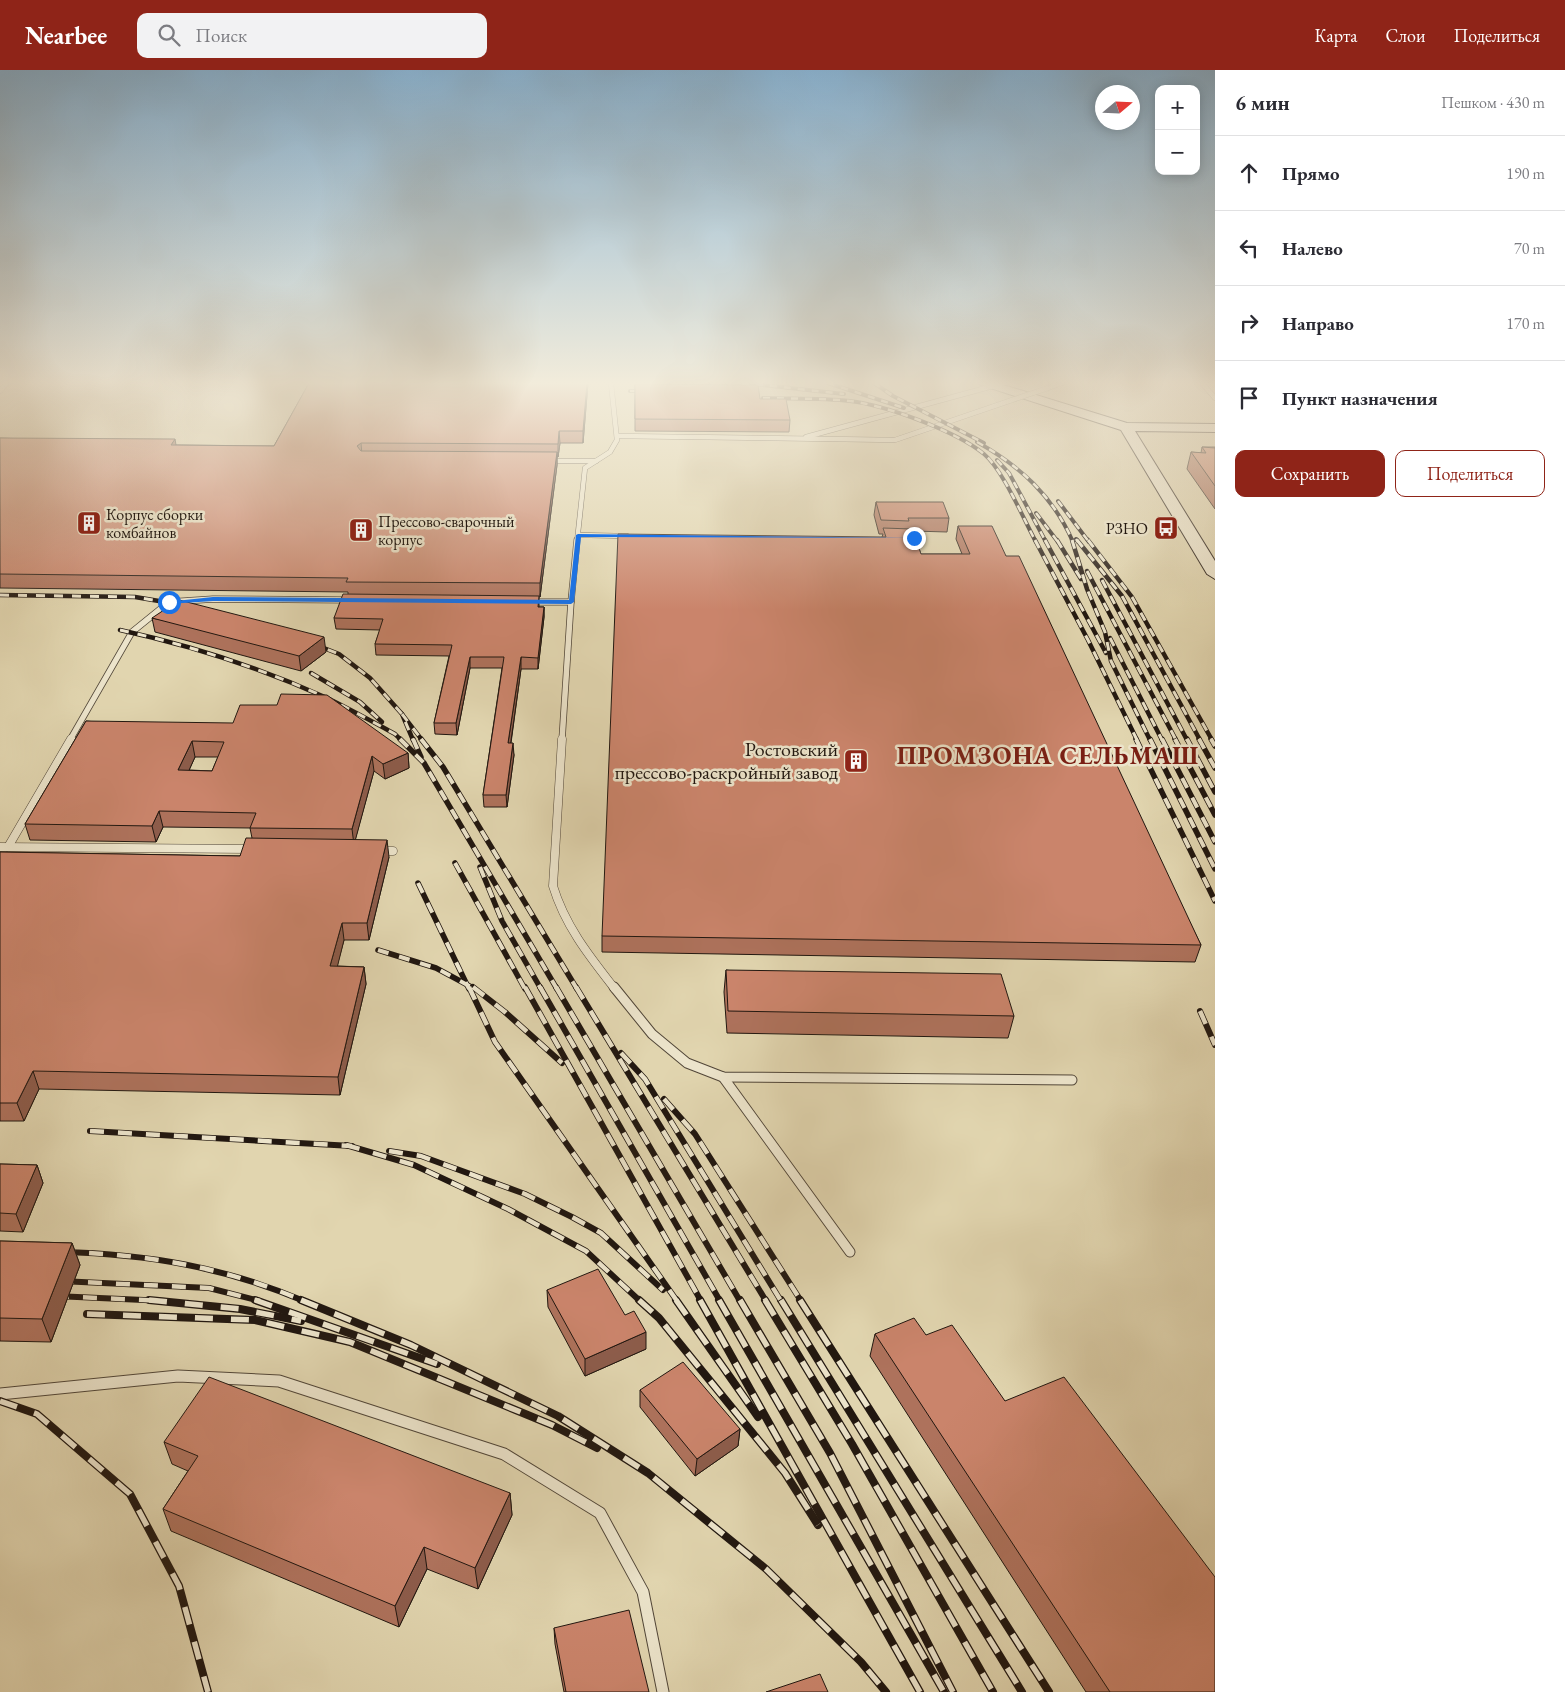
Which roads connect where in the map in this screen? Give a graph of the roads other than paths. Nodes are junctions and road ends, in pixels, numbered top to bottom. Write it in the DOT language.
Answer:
graph roads {
  1 [pos="600,459"];
  2 [pos="1145,459"];
  3 [pos="537,461"];
  4 [pos="596,461"];
  5 [pos="578,535"];
  6 [pos="638,536"];
  7 [pos="1215,574"];
  8 [pos="362,600"];
  9 [pos="522,602"];
  10 [pos="571,602"];
  11 [pos="4,847"];
  12 [pos="255,849"];
  13 [pos="373,850"];
  14 [pos="393,851"];
  15 [pos="723,1076"];
  16 [pos="1072,1080"];
  17 [pos="850,1252"];
  18 [pos="0,1394"];
  19 [pos="663,1692"];
  1 -- 4 [label="lane"];
  2 -- 7 [label="main road"];
  3 -- 4 [label="lane"];
  4 -- 5 [label="lane"];
  5 -- 6 [label="lane"];
  5 -- 10 [label="lane"];
  8 -- 11 [label="lane"];
  9 -- 10 [label="lane"];
  10 -- 15 [label="lane"];
  11 -- 12 [label="lane"];
  13 -- 14 [label="lane"];
  15 -- 16 [label="lane"];
  15 -- 17 [label="lane"];
  18 -- 19 [label="lane"];
}
